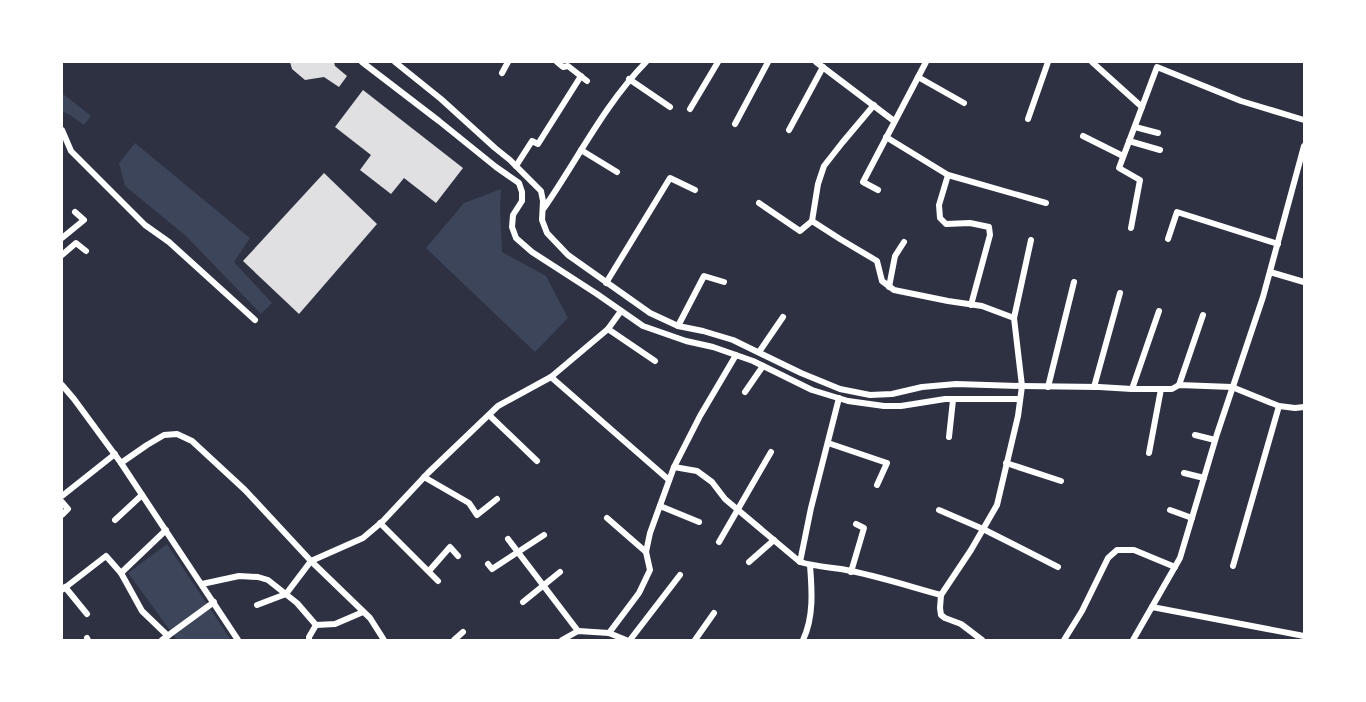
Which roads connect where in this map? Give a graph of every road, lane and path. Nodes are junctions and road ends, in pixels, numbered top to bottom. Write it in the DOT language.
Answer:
graph roads {
  1 [pos="362,62"];
  2 [pos="394,62"];
  3 [pos="508,62"];
  4 [pos="557,62"];
  5 [pos="646,62"];
  6 [pos="718,62"];
  7 [pos="768,62"];
  8 [pos="816,62"];
  9 [pos="926,62"];
  10 [pos="1048,62"];
  11 [pos="1092,62"];
  12 [pos="823,67"];
  13 [pos="502,73"];
  14 [pos="581,76"];
  15 [pos="918,77"];
  16 [pos="629,80"];
  17 [pos="587,81"];
  18 [pos="963,104"];
  19 [pos="874,105"];
  20 [pos="670,107"];
  21 [pos="1142,107"];
  22 [pos="690,109"];
  23 [pos="1028,119"];
  24 [pos="1305,120"];
  25 [pos="894,121"];
  26 [pos="735,124"];
  27 [pos="1135,127"];
  28 [pos="62,130"];
  29 [pos="789,130"];
  30 [pos="1158,133"];
  31 [pos="1083,136"];
  32 [pos="886,137"];
  33 [pos="1129,141"];
  34 [pos="1305,146"];
  35 [pos="581,150"];
  36 [pos="1160,150"];
  37 [pos="1123,156"];
  38 [pos="1302,163"];
  39 [pos="516,166"];
  40 [pos="617,172"];
  41 [pos="948,175"];
  42 [pos="695,190"];
  43 [pos="878,190"];
  44 [pos="1046,202"];
  45 [pos="759,203"];
  46 [pos="544,208"];
  47 [pos="75,212"];
  48 [pos="812,221"];
  49 [pos="1131,228"];
  50 [pos="62,238"];
  51 [pos="1168,239"];
  52 [pos="1031,240"];
  53 [pos="904,242"];
  54 [pos="1278,244"];
  55 [pos="86,251"];
  56 [pos="62,255"];
  57 [pos="1270,272"];
  58 [pos="724,282"];
  59 [pos="1074,282"];
  60 [pos="1305,282"];
  61 [pos="606,283"];
  62 [pos="889,287"];
  63 [pos="1120,293"];
  64 [pos="971,304"];
  65 [pos="621,311"];
  66 [pos="1159,311"];
  67 [pos="1203,315"];
  68 [pos="783,317"];
  69 [pos="1014,318"];
  70 [pos="255,320"];
  71 [pos="678,326"];
  72 [pos="608,329"];
  73 [pos="759,352"];
  74 [pos="736,356"];
  75 [pos="655,361"];
  76 [pos="763,366"];
  77 [pos="551,377"];
  78 [pos="1179,385"];
  79 [pos="1022,386"];
  80 [pos="62,387"];
  81 [pos="1048,387"];
  82 [pos="1094,387"];
  83 [pos="1232,387"];
  84 [pos="1132,389"];
  85 [pos="1161,389"];
  86 [pos="745,392"];
  87 [pos="839,398"];
  88 [pos="953,399"];
  89 [pos="1020,399"];
  90 [pos="1279,406"];
  91 [pos="1305,407"];
  92 [pos="489,415"];
  93 [pos="1195,435"];
  94 [pos="949,437"];
  95 [pos="1215,440"];
  96 [pos="828,443"];
  97 [pos="771,452"];
  98 [pos="1149,453"];
  99 [pos="115,454"];
  100 [pos="537,461"];
  101 [pos="121,464"];
  102 [pos="1006,464"];
  103 [pos="674,467"];
  104 [pos="1184,473"];
  105 [pos="424,477"];
  106 [pos="1203,478"];
  107 [pos="669,480"];
  108 [pos="1061,481"];
  109 [pos="877,485"];
  110 [pos="142,495"];
  111 [pos="62,496"];
  112 [pos="497,499"];
  113 [pos="62,502"];
  114 [pos="660,506"];
  115 [pos="738,509"];
  116 [pos="939,510"];
  117 [pos="1170,510"];
  118 [pos="62,515"];
  119 [pos="607,518"];
  120 [pos="1192,518"];
  121 [pos="115,520"];
  122 [pos="699,522"];
  123 [pos="380,523"];
  124 [pos="856,524"];
  125 [pos="983,529"];
  126 [pos="166,530"];
  127 [pos="544,535"];
  128 [pos="508,539"];
  129 [pos="774,540"];
  130 [pos="719,542"];
  131 [pos="646,552"];
  132 [pos="518,553"];
  133 [pos="458,556"];
  134 [pos="311,561"];
  135 [pos="749,562"];
  136 [pos="800,562"];
  137 [pos="488,564"];
  138 [pos="810,566"];
  139 [pos="1233,566"];
  140 [pos="1058,567"];
  141 [pos="1175,567"];
  142 [pos="429,571"];
  143 [pos="560,572"];
  144 [pos="851,572"];
  145 [pos="121,573"];
  146 [pos="680,575"];
  147 [pos="438,580"];
  148 [pos="202,584"];
  149 [pos="543,585"];
  150 [pos="63,588"];
  151 [pos="286,594"];
  152 [pos="941,595"];
  153 [pos="214,602"];
  154 [pos="523,602"];
  155 [pos="257,605"];
  156 [pos="1152,607"];
  157 [pos="363,612"];
  158 [pos="714,613"];
  159 [pos="87,615"];
  160 [pos="316,625"];
  161 [pos="578,631"];
  162 [pos="463,632"];
  163 [pos="609,633"];
  164 [pos="168,636"];
  165 [pos="1305,636"];
  166 [pos="162,640"];
  167 [pos="238,640"];
  168 [pos="309,640"];
  169 [pos="384,640"];
  170 [pos="454,640"];
  171 [pos="562,640"];
  172 [pos="628,640"];
  173 [pos="695,640"];
  174 [pos="803,640"];
  175 [pos="980,640"];
  176 [pos="1064,640"];
  177 [pos="1133,640"];
  1 -- 65 [label="street"];
  2 -- 39 [label="street"];
  3 -- 13 [label="street"];
  4 -- 14 [label="street"];
  5 -- 16 [label="street"];
  6 -- 22 [label="street"];
  7 -- 26 [label="street"];
  8 -- 12 [label="street"];
  9 -- 15 [label="street"];
  10 -- 23 [label="street"];
  11 -- 21 [label="street"];
  12 -- 19 [label="street"];
  12 -- 29 [label="street"];
  14 -- 17 [label="street"];
  14 -- 39 [label="street"];
  15 -- 18 [label="street"];
  15 -- 25 [label="street"];
  16 -- 20 [label="street"];
  16 -- 35 [label="street"];
  19 -- 25 [label="street"];
  19 -- 48 [label="street"];
  21 -- 24 [label="street"];
  21 -- 27 [label="street"];
  25 -- 32 [label="street"];
  27 -- 30 [label="street"];
  27 -- 33 [label="street"];
  28 -- 70 [label="street"];
  31 -- 37 [label="street"];
  32 -- 41 [label="street"];
  32 -- 43 [label="street"];
  33 -- 36 [label="street"];
  33 -- 37 [label="street"];
  34 -- 38 [label="street"];
  35 -- 40 [label="street"];
  35 -- 46 [label="street"];
  37 -- 49 [label="street"];
  38 -- 54 [label="street"];
  39 -- 46 [label="street"];
  41 -- 44 [label="street"];
  41 -- 64 [label="street"];
  42 -- 61 [label="street"];
  45 -- 48 [label="street"];
  46 -- 61 [label="street"];
  47 -- 50 [label="street"];
  48 -- 62 [label="street"];
  51 -- 54 [label="street"];
  52 -- 69 [label="street"];
  53 -- 62 [label="street"];
  54 -- 57 [label="street"];
  55 -- 56 [label="street"];
  57 -- 60 [label="street"];
  57 -- 83 [label="street"];
  58 -- 71 [label="street"];
  59 -- 81 [label="street"];
  61 -- 71 [label="street"];
  62 -- 64 [label="street"];
  63 -- 82 [label="street"];
  64 -- 69 [label="street"];
  65 -- 72 [label="street"];
  65 -- 74 [label="street"];
  66 -- 84 [label="street"];
  67 -- 78 [label="street"];
  68 -- 73 [label="street"];
  69 -- 79 [label="street"];
  71 -- 73 [label="street"];
  72 -- 75 [label="street"];
  72 -- 77 [label="street"];
  73 -- 79 [label="street"];
  74 -- 76 [label="street"];
  74 -- 103 [label="street"];
  76 -- 86 [label="street"];
  76 -- 87 [label="street"];
  77 -- 92 [label="street"];
  77 -- 107 [label="street"];
  78 -- 83 [label="street"];
  78 -- 85 [label="street"];
  79 -- 81 [label="street"];
  79 -- 89 [label="street"];
  80 -- 99 [label="street"];
  81 -- 82 [label="street"];
  82 -- 84 [label="street"];
  83 -- 90 [label="street"];
  83 -- 95 [label="street"];
  84 -- 85 [label="street"];
  85 -- 98 [label="street"];
  87 -- 88 [label="street"];
  87 -- 96 [label="street"];
  88 -- 89 [label="street"];
  88 -- 94 [label="street"];
  89 -- 102 [label="street"];
  90 -- 91 [label="street"];
  90 -- 139 [label="street"];
  92 -- 100 [label="street"];
  92 -- 105 [label="street"];
  93 -- 95 [label="street"];
  95 -- 106 [label="street"];
  96 -- 109 [label="street"];
  96 -- 136 [label="street"];
  97 -- 115 [label="street"];
  99 -- 101 [label="street"];
  99 -- 111 [label="street"];
  101 -- 110 [label="street"];
  101 -- 134 [label="street"];
  102 -- 108 [label="street"];
  102 -- 125 [label="street"];
  103 -- 107 [label="street"];
  103 -- 115 [label="street"];
  104 -- 106 [label="street"];
  105 -- 112 [label="street"];
  105 -- 123 [label="street"];
  106 -- 120 [label="street"];
  107 -- 114 [label="street"];
  110 -- 121 [label="street"];
  110 -- 126 [label="street"];
  113 -- 118 [label="street"];
  114 -- 122 [label="street"];
  114 -- 131 [label="street"];
  115 -- 129 [label="street"];
  115 -- 130 [label="street"];
  116 -- 125 [label="street"];
  117 -- 120 [label="street"];
  119 -- 131 [label="street"];
  120 -- 141 [label="street"];
  123 -- 134 [label="street"];
  123 -- 142 [label="street"];
  124 -- 144 [label="street"];
  125 -- 140 [label="street"];
  125 -- 152 [label="street"];
  126 -- 145 [label="street"];
  126 -- 148 [label="street"];
  127 -- 132 [label="street"];
  128 -- 132 [label="street"];
  129 -- 135 [label="street"];
  129 -- 136 [label="street"];
  131 -- 163 [label="street"];
  132 -- 137 [label="street"];
  132 -- 149 [label="street"];
  133 -- 142 [label="street"];
  134 -- 151 [label="street"];
  134 -- 157 [label="street"];
  136 -- 138 [label="street"];
  138 -- 144 [label="street"];
  138 -- 174 [label="street"];
  141 -- 156 [label="street"];
  141 -- 176 [label="street"];
  142 -- 147 [label="street"];
  143 -- 149 [label="street"];
  144 -- 152 [label="street"];
  145 -- 150 [label="street"];
  145 -- 164 [label="street"];
  146 -- 172 [label="street"];
  148 -- 151 [label="street"];
  148 -- 153 [label="street"];
  149 -- 154 [label="street"];
  149 -- 161 [label="street"];
  150 -- 159 [label="street"];
  151 -- 155 [label="street"];
  151 -- 160 [label="street"];
  152 -- 175 [label="street"];
  153 -- 164 [label="street"];
  153 -- 167 [label="street"];
  156 -- 165 [label="street"];
  156 -- 177 [label="street"];
  157 -- 160 [label="street"];
  157 -- 169 [label="street"];
  158 -- 173 [label="street"];
  160 -- 168 [label="street"];
  161 -- 163 [label="street"];
  161 -- 171 [label="street"];
  162 -- 170 [label="street"];
  163 -- 172 [label="street"];
  164 -- 166 [label="street"];
}
